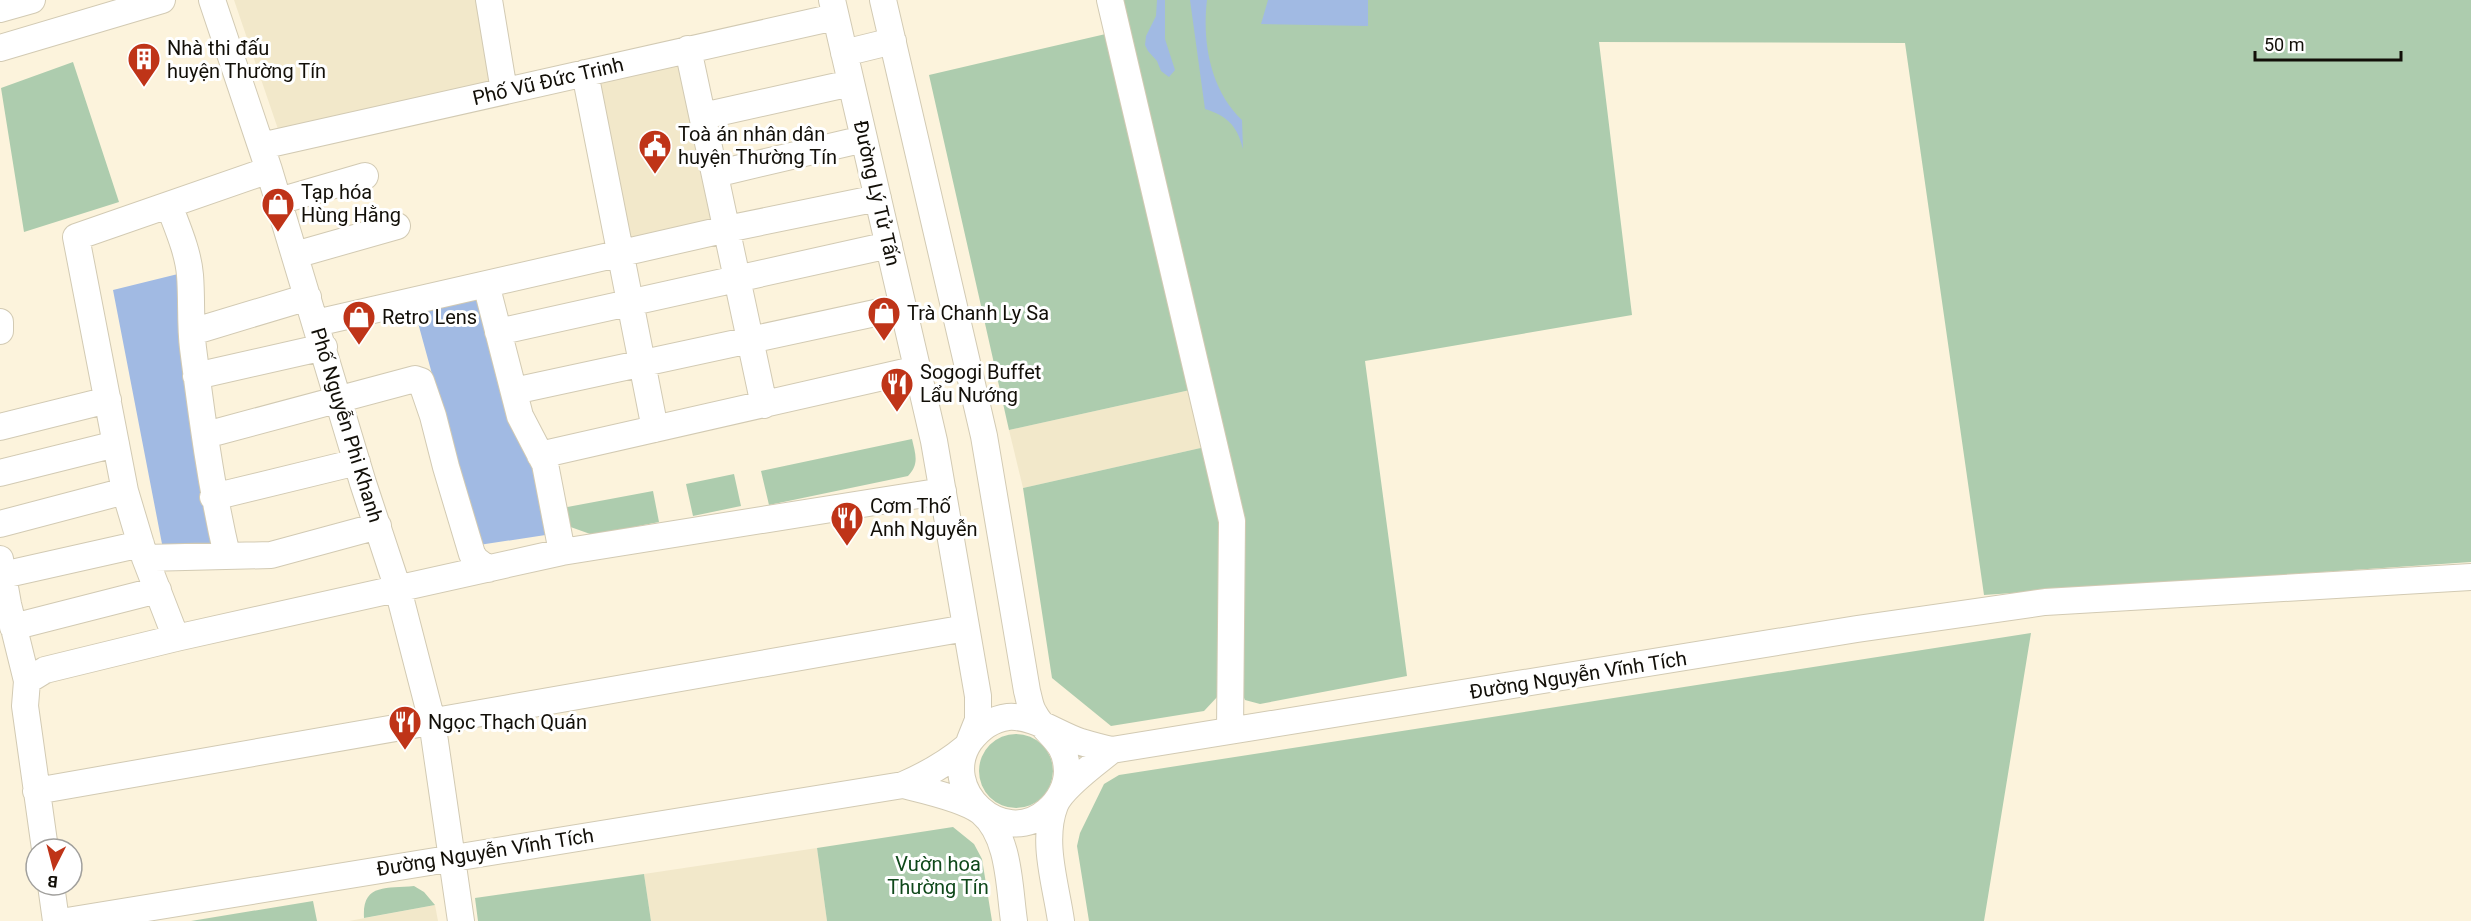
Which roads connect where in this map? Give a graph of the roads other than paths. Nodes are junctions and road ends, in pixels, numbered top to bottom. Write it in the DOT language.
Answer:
graph roads {
  1 [pos="32,0"];
  2 [pos="162,0"];
  3 [pos="212,0"];
  4 [pos="489,0"];
  5 [pos="883,0"];
  6 [pos="1110,0"];
  7 [pos="834,8"];
  8 [pos="0,9"];
  9 [pos="893,41"];
  10 [pos="0,48"];
  11 [pos="688,49"];
  12 [pos="844,53"];
  13 [pos="585,73"];
  14 [pos="851,83"];
  15 [pos="504,91"];
  16 [pos="703,116"];
  17 [pos="864,139"];
  18 [pos="261,146"];
  19 [pos="269,170"];
  20 [pos="715,174"];
  21 [pos="365,176"];
  22 [pos="878,198"];
  23 [pos="279,201"];
  24 [pos="169,205"];
  25 [pos="397,226"];
  26 [pos="727,229"];
  27 [pos="889,245"];
  28 [pos="620,253"];
  29 [pos="295,255"];
  30 [pos="737,278"];
  31 [pos="486,284"];
  32 [pos="308,297"];
  33 [pos="630,302"];
  34 [pos="903,307"];
  35 [pos="0,322"];
  36 [pos="316,323"];
  37 [pos="0,331"];
  38 [pos="192,332"];
  39 [pos="498,332"];
  40 [pos="750,339"];
  41 [pos="324,347"];
  42 [pos="642,363"];
  43 [pos="918,369"];
  44 [pos="196,376"];
  45 [pos="514,391"];
  46 [pos="108,400"];
  47 [pos="339,400"];
  48 [pos="764,405"];
  49 [pos="0,427"];
  50 [pos="655,429"];
  51 [pos="217,432"];
  52 [pos="116,444"];
  53 [pos="540,455"];
  54 [pos="357,462"];
  55 [pos="0,473"];
  56 [pos="125,491"];
  57 [pos="943,491"];
  58 [pos="213,497"];
  59 [pos="0,524"];
  60 [pos="378,526"];
  61 [pos="143,551"];
  62 [pos="562,552"];
  63 [pos="227,555"];
  64 [pos="1,567"];
  65 [pos="488,569"];
  66 [pos="2471,576"];
  67 [pos="398,589"];
  68 [pos="158,590"];
  69 [pos="13,627"];
  70 [pos="966,628"];
  71 [pos="176,638"];
  72 [pos="27,681"];
  73 [pos="432,721"];
  74 [pos="1043,726"];
  75 [pos="1230,730"];
  76 [pos="968,744"];
  77 [pos="1112,750"];
  78 [pos="903,784"];
  79 [pos="36,791"];
  80 [pos="1055,804"];
  81 [pos="981,812"];
  82 [pos="43,837"];
  83 [pos="451,857"];
  84 [pos="53,897"];
  85 [pos="56,921"];
  86 [pos="67,921"];
  87 [pos="461,921"];
  88 [pos="1014,921"];
  89 [pos="1061,921"];
  1 -- 8 [label="street"];
  2 -- 10 [label="street"];
  3 -- 18 [label="street, Phố Nguyễn Phi Khanh"];
  4 -- 15 [label="street"];
  5 -- 9 [label="street"];
  6 -- 75 [label="street"];
  7 -- 11 [label="street, Phố Vũ Đức Trinh"];
  7 -- 12 [label="street, Đường Lý Tử Tấn"];
  9 -- 12 [label="street"];
  9 -- 74 [label="street"];
  11 -- 13 [label="street, Phố Vũ Đức Trinh"];
  11 -- 16 [label="street"];
  12 -- 14 [label="street, Đường Lý Tử Tấn"];
  13 -- 15 [label="street, Phố Vũ Đức Trinh"];
  13 -- 28 [label="street"];
  14 -- 16 [label="street"];
  14 -- 17 [label="street, Đường Lý Tử Tấn"];
  15 -- 18 [label="street, Phố Vũ Đức Trinh"];
  16 -- 20 [label="street"];
  17 -- 20 [label="street"];
  17 -- 22 [label="street, Đường Lý Tử Tấn"];
  18 -- 19 [label="street, Phố Nguyễn Phi Khanh"];
  19 -- 23 [label="street, Phố Nguyễn Phi Khanh"];
  19 -- 24 [label="street"];
  20 -- 26 [label="street"];
  21 -- 23 [label="street"];
  22 -- 26 [label="street"];
  22 -- 27 [label="street, Đường Lý Tử Tấn"];
  23 -- 29 [label="street, Phố Nguyễn Phi Khanh"];
  24 -- 38 [label="street"];
  24 -- 46 [label="street"];
  25 -- 29 [label="street"];
  26 -- 28 [label="street"];
  26 -- 30 [label="street"];
  27 -- 30 [label="street"];
  27 -- 34 [label="street, Đường Lý Tử Tấn"];
  28 -- 31 [label="street"];
  28 -- 33 [label="street"];
  29 -- 32 [label="street, Phố Nguyễn Phi Khanh"];
  30 -- 33 [label="street"];
  30 -- 40 [label="street"];
  31 -- 36 [label="street"];
  31 -- 39 [label="street"];
  32 -- 36 [label="street, Phố Nguyễn Phi Khanh"];
  32 -- 38 [label="street"];
  33 -- 39 [label="street"];
  33 -- 42 [label="street"];
  34 -- 40 [label="street"];
  34 -- 43 [label="street, Đường Lý Tử Tấn"];
  35 -- 37 [label="street"];
  36 -- 41 [label="street, Phố Nguyễn Phi Khanh"];
  38 -- 44 [label="street"];
  39 -- 45 [label="street"];
  40 -- 42 [label="street"];
  40 -- 48 [label="street"];
  41 -- 44 [label="street"];
  41 -- 47 [label="street, Phố Nguyễn Phi Khanh"];
  42 -- 45 [label="street"];
  42 -- 50 [label="street"];
  43 -- 48 [label="street"];
  43 -- 57 [label="street, Đường Lý Tử Tấn"];
  44 -- 58 [label="street"];
  45 -- 53 [label="street"];
  46 -- 49 [label="street"];
  46 -- 52 [label="street"];
  47 -- 51 [label="street"];
  47 -- 54 [label="street, Phố Nguyễn Phi Khanh"];
  47 -- 65 [label="street"];
  48 -- 50 [label="street"];
  50 -- 53 [label="street"];
  52 -- 55 [label="street"];
  52 -- 56 [label="street"];
  53 -- 62 [label="street"];
  54 -- 58 [label="street"];
  54 -- 60 [label="street, Phố Nguyễn Phi Khanh"];
  56 -- 59 [label="street"];
  56 -- 61 [label="street"];
  57 -- 62 [label="street"];
  57 -- 70 [label="street, Đường Lý Tử Tấn"];
  58 -- 63 [label="street"];
  60 -- 63 [label="street"];
  60 -- 67 [label="street, Phố Nguyễn Phi Khanh"];
  61 -- 63 [label="street"];
  61 -- 64 [label="street"];
  61 -- 68 [label="street"];
  62 -- 65 [label="street"];
  64 -- 69 [label="street"];
  65 -- 67 [label="street"];
  66 -- 75 [label="street, Đường Nguyễn Vĩnh Tích"];
  67 -- 71 [label="street"];
  67 -- 73 [label="street, Phố Nguyễn Phi Khanh"];
  68 -- 69 [label="street"];
  68 -- 71 [label="street"];
  69 -- 72 [label="street"];
  70 -- 73 [label="street"];
  70 -- 76 [label="street, Đường Lý Tử Tấn"];
  71 -- 72 [label="street"];
  72 -- 79 [label="street"];
  73 -- 79 [label="street"];
  73 -- 83 [label="street, Phố Nguyễn Phi Khanh"];
  74 -- 76 [label="street"];
  74 -- 77 [label="street"];
  74 -- 80 [label="street"];
  75 -- 77 [label="street, Đường Nguyễn Vĩnh Tích"];
  76 -- 78 [label="street"];
  76 -- 81 [label="street"];
  77 -- 80 [label="street"];
  78 -- 81 [label="street"];
  78 -- 83 [label="street, Đường Nguyễn Vĩnh Tích"];
  79 -- 82 [label="street"];
  80 -- 81 [label="street"];
  80 -- 89 [label="street"];
  81 -- 88 [label="street"];
  83 -- 86 [label="street, Đường Nguyễn Vĩnh Tích"];
  83 -- 87 [label="street, Phố Nguyễn Phi Khanh"];
  84 -- 85 [label="street"];
}
